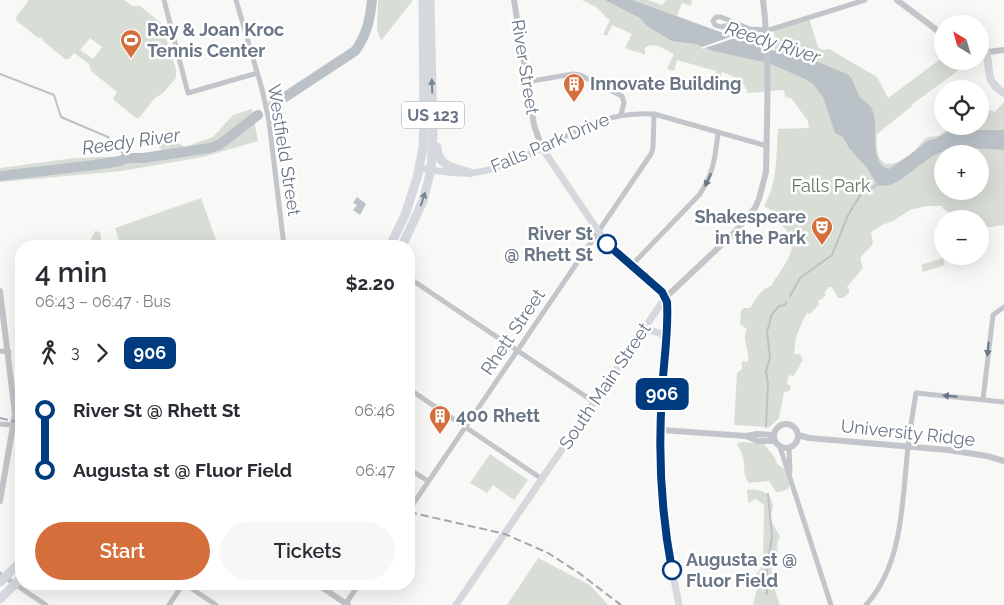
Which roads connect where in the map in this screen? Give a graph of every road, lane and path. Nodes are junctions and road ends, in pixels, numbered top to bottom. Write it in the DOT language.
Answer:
graph roads {
  1 [pos="164,0"];
  2 [pos="236,0"];
  3 [pos="423,0"];
  4 [pos="430,0"];
  5 [pos="514,0"];
  6 [pos="763,0"];
  7 [pos="865,0"];
  8 [pos="897,0"];
  9 [pos="735,24"];
  10 [pos="934,28"];
  11 [pos="1004,50"];
  12 [pos="989,51"];
  13 [pos="427,61"];
  14 [pos="988,70"];
  15 [pos="257,73"];
  16 [pos="526,82"];
  17 [pos="1004,93"];
  18 [pos="621,114"];
  19 [pos="654,114"];
  20 [pos="718,133"];
  21 [pos="433,134"];
  22 [pos="767,146"];
  23 [pos="542,148"];
  24 [pos="419,168"];
  25 [pos="431,170"];
  26 [pos="470,173"];
  27 [pos="598,232"];
  28 [pos="283,240"];
  29 [pos="393,240"];
  30 [pos="405,240"];
  31 [pos="631,266"];
  32 [pos="415,282"];
  33 [pos="0,291"];
  34 [pos="665,298"];
  35 [pos="1004,307"];
  36 [pos="639,336"];
  37 [pos="666,338"];
  38 [pos="517,350"];
  39 [pos="0,351"];
  40 [pos="8,352"];
  41 [pos="415,393"];
  42 [pos="983,399"];
  43 [pos="594,402"];
  44 [pos="1004,402"];
  45 [pos="0,424"];
  46 [pos="14,425"];
  47 [pos="465,427"];
  48 [pos="661,430"];
  49 [pos="798,435"];
  50 [pos="774,438"];
  51 [pos="809,438"];
  52 [pos="795,444"];
  53 [pos="780,447"];
  54 [pos="908,447"];
  55 [pos="789,448"];
  56 [pos="1004,462"];
  57 [pos="415,472"];
  58 [pos="790,475"];
  59 [pos="542,479"];
  60 [pos="428,481"];
  61 [pos="0,501"];
  62 [pos="415,501"];
  63 [pos="15,567"];
  64 [pos="2,578"];
  65 [pos="15,580"];
  66 [pos="15,584"];
  67 [pos="28,590"];
  68 [pos="179,590"];
  69 [pos="193,590"];
  70 [pos="326,590"];
  71 [pos="356,590"];
  72 [pos="0,599"];
  73 [pos="680,604"];
  74 [pos="46,605"];
  75 [pos="168,605"];
  76 [pos="216,605"];
  77 [pos="347,605"];
  78 [pos="456,605"];
  79 [pos="831,605"];
  80 [pos="866,605"];
  1 -- 15 [label="street"];
  2 -- 15 [label="street, Westfield Street"];
  3 -- 13 [label="highway, US 123"];
  4 -- 13 [label="highway, US 123"];
  5 -- 16 [label="street, River Street"];
  6 -- 22 [label="street, South Main Street"];
  7 -- 9 [label="street"];
  8 -- 10 [label="street"];
  11 -- 12 [label="street"];
  21 -- 13 [label="highway, US 123, one-way"];
  13 -- 24 [label="highway, US 123"];
  14 -- 17 [label="main road"];
  15 -- 28 [label="street, Westfield Street"];
  16 -- 18 [label="street"];
  16 -- 23 [label="street, River Street"];
  18 -- 19 [label="street, Falls Park Drive"];
  18 -- 23 [label="street, Falls Park Drive"];
  19 -- 20 [label="street, Falls Park Drive"];
  19 -- 27 [label="street, Rhett Street"];
  20 -- 22 [label="street, Falls Park Drive"];
  20 -- 31 [label="street, one-way"];
  21 -- 25 [label="highway, US 123"];
  21 -- 26 [label="highway"];
  22 -- 34 [label="street, South Main Street"];
  23 -- 26 [label="main road, Falls Park Drive"];
  23 -- 27 [label="main road, River Street"];
  24 -- 25 [label="main road, Falls Park Drive"];
  24 -- 29 [label="highway, US 123"];
  25 -- 26 [label="main road, Falls Park Drive"];
  30 -- 25 [label="highway, US 123, one-way"];
  27 -- 31 [label="main road, River Street"];
  27 -- 38 [label="street, Rhett Street"];
  31 -- 34 [label="main road, River Street"];
  32 -- 38 [label="street"];
  33 -- 40 [label="street"];
  34 -- 36 [label="main road, South Main Street"];
  34 -- 37 [label="main road"];
  35 -- 42 [label="street, one-way"];
  36 -- 37 [label="main road"];
  36 -- 43 [label="main road, South Main Street"];
  37 -- 48 [label="main road"];
  38 -- 43 [label="street"];
  38 -- 47 [label="street, Rhett Street"];
  39 -- 40 [label="street"];
  40 -- 46 [label="street"];
  41 -- 47 [label="street"];
  42 -- 44 [label="street"];
  42 -- 54 [label="street, one-way"];
  43 -- 59 [label="main road, South Main Street"];
  45 -- 46 [label="street"];
  46 -- 61 [label="street"];
  47 -- 59 [label="street"];
  47 -- 60 [label="street, Rhett Street"];
  48 -- 50 [label="street"];
  48 -- 73 [label="main road"];
  49 -- 50 [label="street"];
  49 -- 51 [label="street, University Ridge"];
  49 -- 52 [label="street"];
  50 -- 53 [label="street"];
  51 -- 52 [label="street, University Ridge"];
  51 -- 54 [label="street, University Ridge"];
  52 -- 55 [label="street"];
  53 -- 55 [label="street"];
  53 -- 58 [label="street"];
  54 -- 56 [label="street, University Ridge"];
  54 -- 80 [label="street"];
  55 -- 58 [label="street"];
  57 -- 60 [label="street"];
  58 -- 79 [label="street"];
  59 -- 78 [label="main road, South Main Street"];
  60 -- 62 [label="street, Rhett Street"];
  63 -- 64 [label="highway"];
  64 -- 65 [label="street"];
  66 -- 72 [label="highway"];
  67 -- 74 [label="street"];
  68 -- 75 [label="street"];
  69 -- 76 [label="street"];
  70 -- 77 [label="street"];
  71 -- 77 [label="street"];
}
